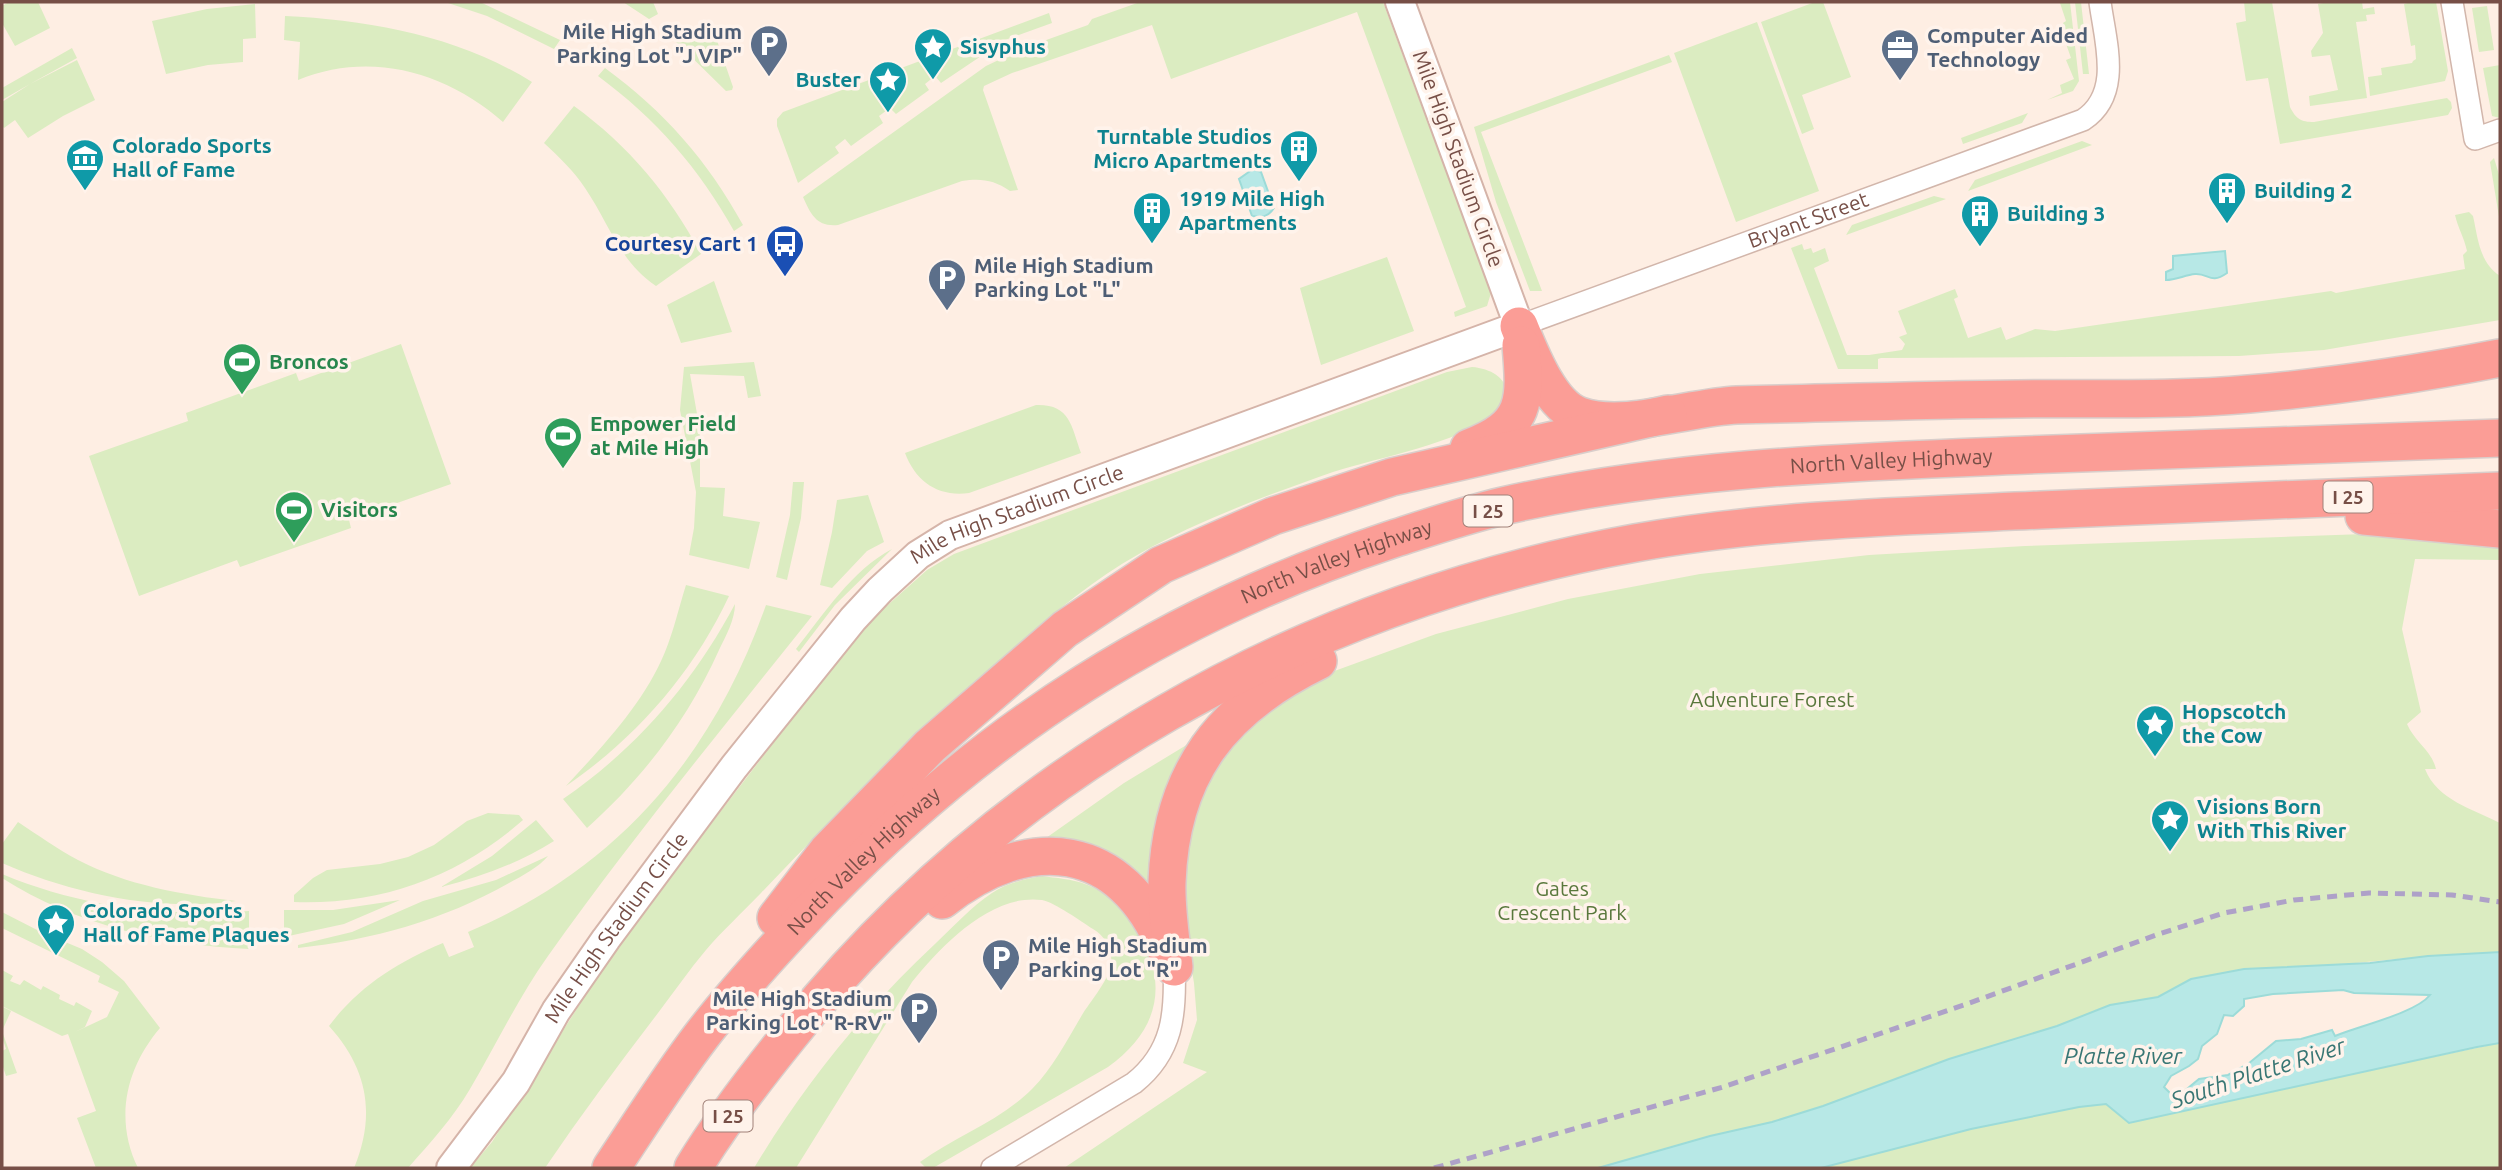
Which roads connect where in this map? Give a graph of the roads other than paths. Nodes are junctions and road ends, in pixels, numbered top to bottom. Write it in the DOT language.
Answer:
graph roads {
  1 [pos="1400,2"];
  2 [pos="2100,2"];
  3 [pos="2452,2"];
  4 [pos="2500,130"];
  5 [pos="1519,326"];
  6 [pos="2500,358"];
  7 [pos="1668,414"];
  8 [pos="2500,438"];
  9 [pos="1373,483"];
  10 [pos="2500,491"];
  11 [pos="2196,504"];
  12 [pos="2500,529"];
  13 [pos="1642,542"];
  14 [pos="1174,967"];
  15 [pos="765,1065"];
  16 [pos="671,1078"];
  17 [pos="451,1168"];
  18 [pos="611,1168"];
  19 [pos="694,1168"];
  20 [pos="992,1168"];
  1 -- 5 [label="street, Mile High Stadium Circle"];
  2 -- 5 [label="street, Bryant Street"];
  3 -- 4 [label="street"];
  5 -- 7 [label="highway"];
  5 -- 9 [label="highway"];
  5 -- 17 [label="street, Mile High Stadium Circle"];
  6 -- 7 [label="highway"];
  7 -- 9 [label="highway"];
  8 -- 16 [label="highway, North Valley Highway / I 25"];
  9 -- 16 [label="highway"];
  10 -- 11 [label="highway, I 25"];
  11 -- 12 [label="highway"];
  11 -- 13 [label="highway, I 25"];
  13 -- 14 [label="highway"];
  13 -- 15 [label="highway, I 25"];
  14 -- 15 [label="highway"];
  14 -- 20 [label="street"];
  15 -- 19 [label="highway, I 25"];
  16 -- 18 [label="highway, North Valley Highway / I 25"];
}
